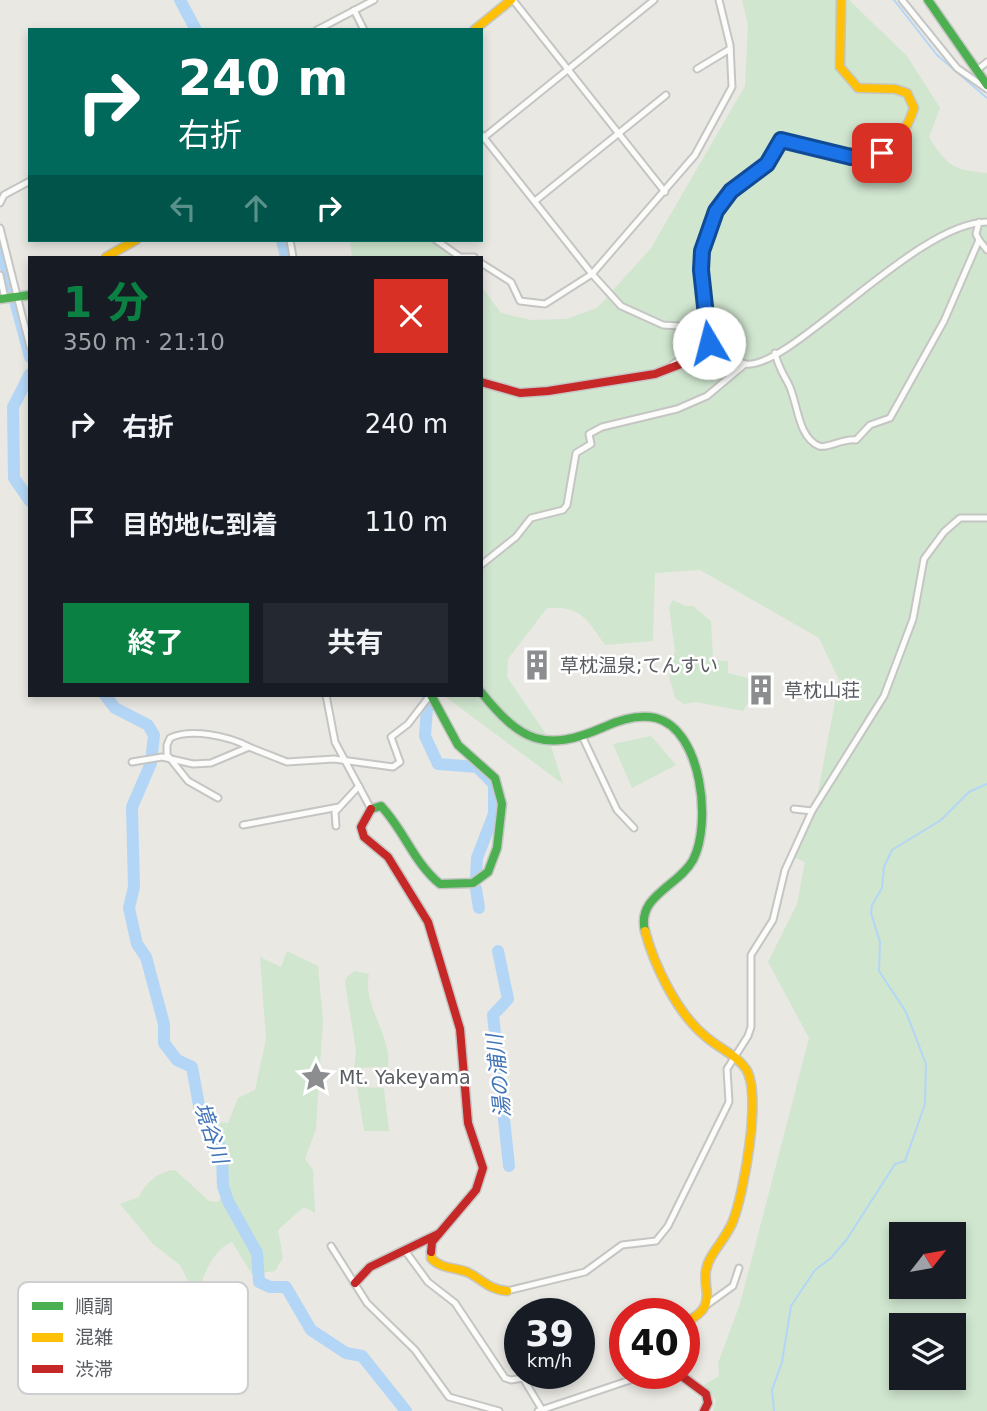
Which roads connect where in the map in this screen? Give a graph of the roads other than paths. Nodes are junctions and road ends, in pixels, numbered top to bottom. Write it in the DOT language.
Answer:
graph roads {
  1 [pos="374,0"];
  2 [pos="512,0"];
  3 [pos="654,0"];
  4 [pos="719,0"];
  5 [pos="841,0"];
  6 [pos="902,0"];
  7 [pos="928,0"];
  8 [pos="354,10"];
  9 [pos="321,28"];
  10 [pos="363,28"];
  11 [pos="477,28"];
  12 [pos="730,49"];
  13 [pos="987,62"];
  14 [pos="697,69"];
  15 [pos="568,70"];
  16 [pos="977,70"];
  17 [pos="987,87"];
  18 [pos="666,95"];
  19 [pos="618,133"];
  20 [pos="483,135"];
  21 [pos="483,137"];
  22 [pos="28,182"];
  23 [pos="665,192"];
  24 [pos="535,201"];
  25 [pos="0,203"];
  26 [pos="979,222"];
  27 [pos="987,222"];
  28 [pos="0,228"];
  29 [pos="979,240"];
  30 [pos="132,242"];
  31 [pos="439,242"];
  32 [pos="987,250"];
  33 [pos="108,256"];
  34 [pos="459,256"];
  35 [pos="483,264"];
  36 [pos="592,274"];
  37 [pos="0,275"];
  38 [pos="28,295"];
  39 [pos="17,298"];
  40 [pos="4,299"];
  41 [pos="28,339"];
  42 [pos="709,343"];
  43 [pos="775,353"];
  44 [pos="745,364"];
  45 [pos="670,370"];
  46 [pos="483,381"];
  47 [pos="987,518"];
  48 [pos="483,563"];
  49 [pos="483,694"];
  50 [pos="326,697"];
  51 [pos="429,697"];
  52 [pos="582,736"];
  53 [pos="249,747"];
  54 [pos="168,757"];
  55 [pos="132,762"];
  56 [pos="349,762"];
  57 [pos="359,786"];
  58 [pos="218,798"];
  59 [pos="339,807"];
  60 [pos="371,809"];
  61 [pos="794,809"];
  62 [pos="812,811"];
  63 [pos="243,825"];
  64 [pos="336,826"];
  65 [pos="634,828"];
  66 [pos="734,1056"];
  67 [pos="438,1234"];
  68 [pos="331,1246"];
  69 [pos="406,1252"];
  70 [pos="739,1268"];
  71 [pos="355,1283"];
  72 [pos="507,1291"];
  73 [pos="708,1304"];
  74 [pos="700,1315"];
  75 [pos="609,1388"];
  76 [pos="699,1389"];
  77 [pos="540,1409"];
  78 [pos="499,1411"];
  79 [pos="704,1411"];
  1 -- 8 [label="street"];
  2 -- 11 [label="main road"];
  2 -- 15 [label="street"];
  3 -- 15 [label="street"];
  4 -- 12 [label="street"];
  5 -- 42 [label="main road"];
  6 -- 17 [label="street"];
  7 -- 16 [label="main road"];
  8 -- 9 [label="street"];
  8 -- 10 [label="street"];
  12 -- 14 [label="street"];
  12 -- 23 [label="street"];
  13 -- 16 [label="street"];
  15 -- 19 [label="street"];
  15 -- 20 [label="street"];
  16 -- 17 [label="main road"];
  18 -- 19 [label="street"];
  19 -- 23 [label="street"];
  19 -- 24 [label="street"];
  21 -- 24 [label="street"];
  22 -- 25 [label="street"];
  23 -- 36 [label="street"];
  24 -- 36 [label="street"];
  26 -- 27 [label="street"];
  26 -- 29 [label="street"];
  26 -- 43 [label="street"];
  28 -- 39 [label="street"];
  29 -- 32 [label="street"];
  29 -- 43 [label="street"];
  30 -- 33 [label="main road"];
  31 -- 34 [label="street"];
  35 -- 36 [label="street"];
  36 -- 45 [label="street"];
  37 -- 40 [label="street"];
  38 -- 39 [label="main road"];
  39 -- 40 [label="main road"];
  39 -- 41 [label="street"];
  42 -- 44 [label="street"];
  42 -- 45 [label="main road"];
  43 -- 44 [label="street"];
  44 -- 48 [label="street"];
  45 -- 46 [label="main road"];
  47 -- 62 [label="street"];
  49 -- 52 [label="main road"];
  50 -- 56 [label="street"];
  51 -- 56 [label="street"];
  51 -- 60 [label="main road"];
  52 -- 65 [label="street"];
  52 -- 66 [label="main road"];
  53 -- 54 [label="street"];
  53 -- 54 [label="street"];
  53 -- 56 [label="street"];
  54 -- 55 [label="street"];
  54 -- 58 [label="street"];
  56 -- 57 [label="street"];
  57 -- 59 [label="street"];
  57 -- 60 [label="street"];
  59 -- 63 [label="street"];
  59 -- 64 [label="street"];
  60 -- 67 [label="main road"];
  61 -- 62 [label="street"];
  62 -- 66 [label="street"];
  66 -- 72 [label="street"];
  66 -- 73 [label="main road"];
  67 -- 69 [label="main road"];
  67 -- 72 [label="main road"];
  68 -- 71 [label="street"];
  69 -- 71 [label="main road"];
  69 -- 77 [label="street"];
  70 -- 73 [label="street"];
  71 -- 78 [label="street"];
  73 -- 74 [label="main road"];
  75 -- 77 [label="street"];
  76 -- 79 [label="main road"];
}
